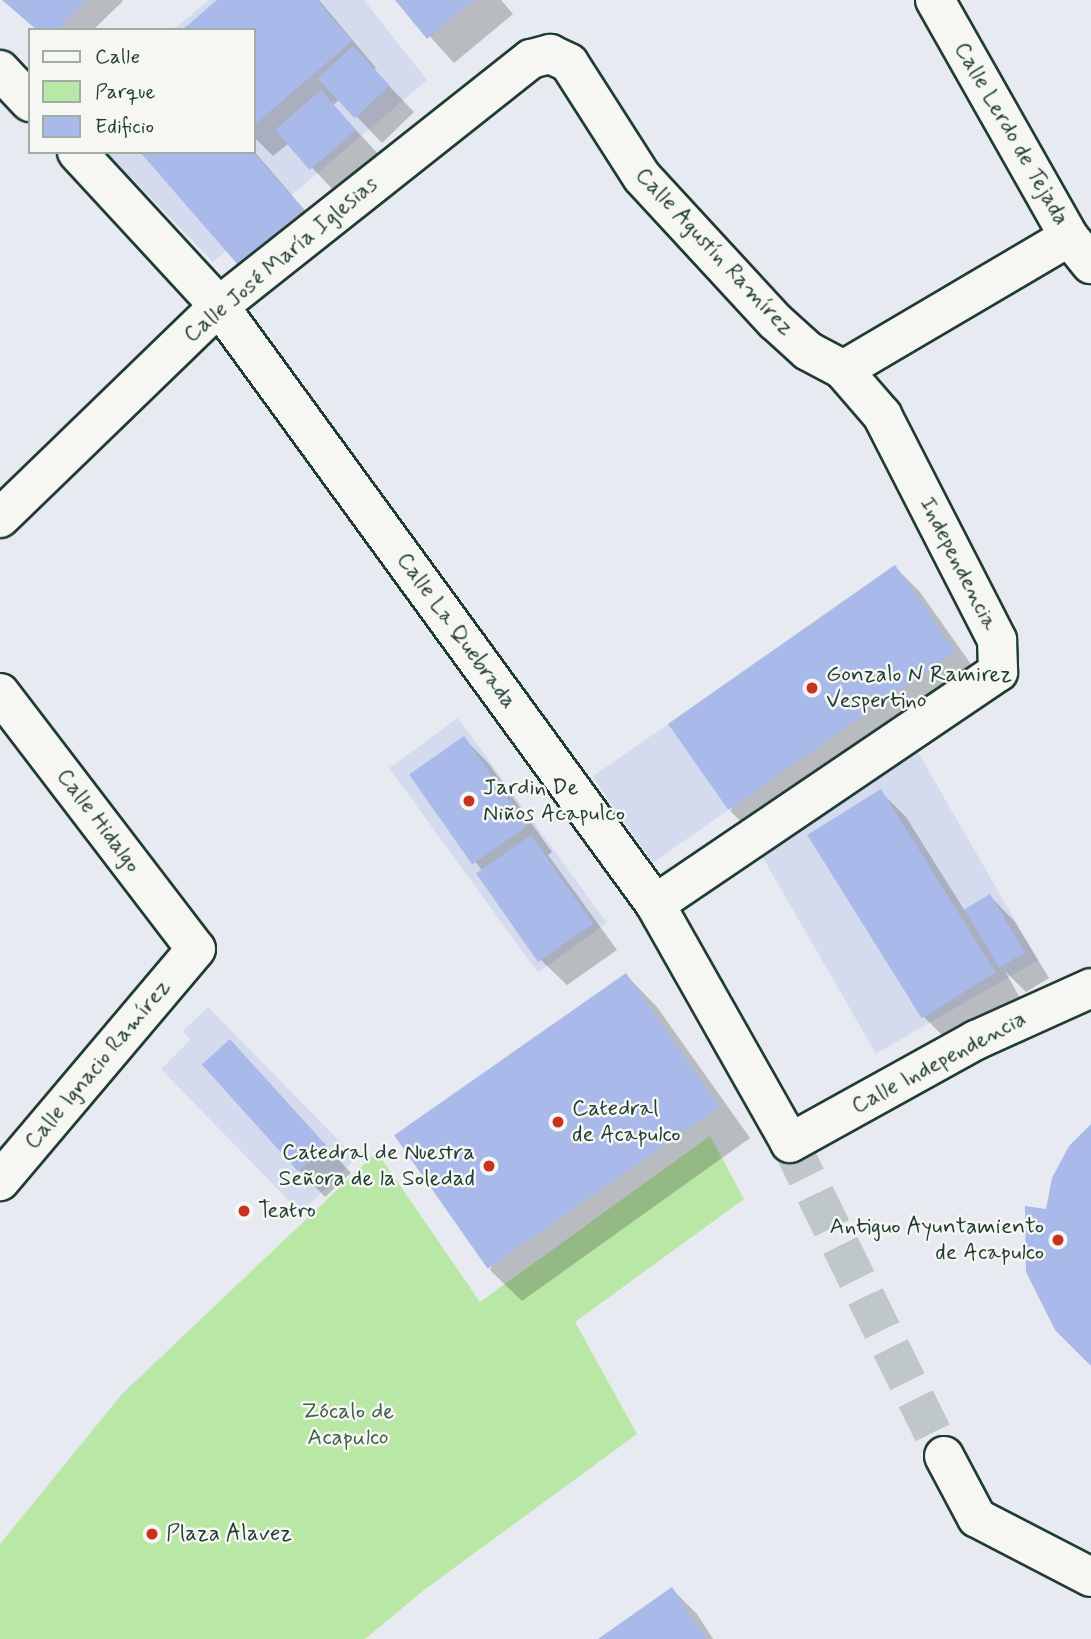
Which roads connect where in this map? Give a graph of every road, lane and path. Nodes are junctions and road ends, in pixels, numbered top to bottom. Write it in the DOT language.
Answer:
graph roads {
  1 [pos="935,0"];
  2 [pos="550,54"];
  3 [pos="0,70"];
  4 [pos="28,100"];
  5 [pos="79,154"];
  6 [pos="1080,250"];
  7 [pos="219,306"];
  8 [pos="843,370"];
  9 [pos="0,519"];
  10 [pos="0,693"];
  11 [pos="655,904"];
  12 [pos="196,949"];
  13 [pos="1091,988"];
  14 [pos="790,1143"];
  15 [pos="0,1181"];
  16 [pos="944,1456"];
  17 [pos="1091,1577"];
  1 -- 6 [label="street, Calle Lerdo de Tejada"];
  2 -- 7 [label="street, Calle José María Iglesias"];
  2 -- 8 [label="street, Calle Agustín Ramírez"];
  3 -- 4 [label="street"];
  5 -- 7 [label="street, Calle La Quebrada"];
  6 -- 8 [label="street"];
  7 -- 9 [label="street, Calle José María Iglesias"];
  7 -- 11 [label="street, Calle La Quebrada"];
  8 -- 11 [label="street, Independencia"];
  10 -- 12 [label="street, Calle Hidalgo"];
  11 -- 14 [label="street, Calle La Quebrada"];
  12 -- 15 [label="street, Calle Ignacio Ramírez"];
  13 -- 14 [label="street, Calle Independencia"];
  16 -- 17 [label="street"];
}
